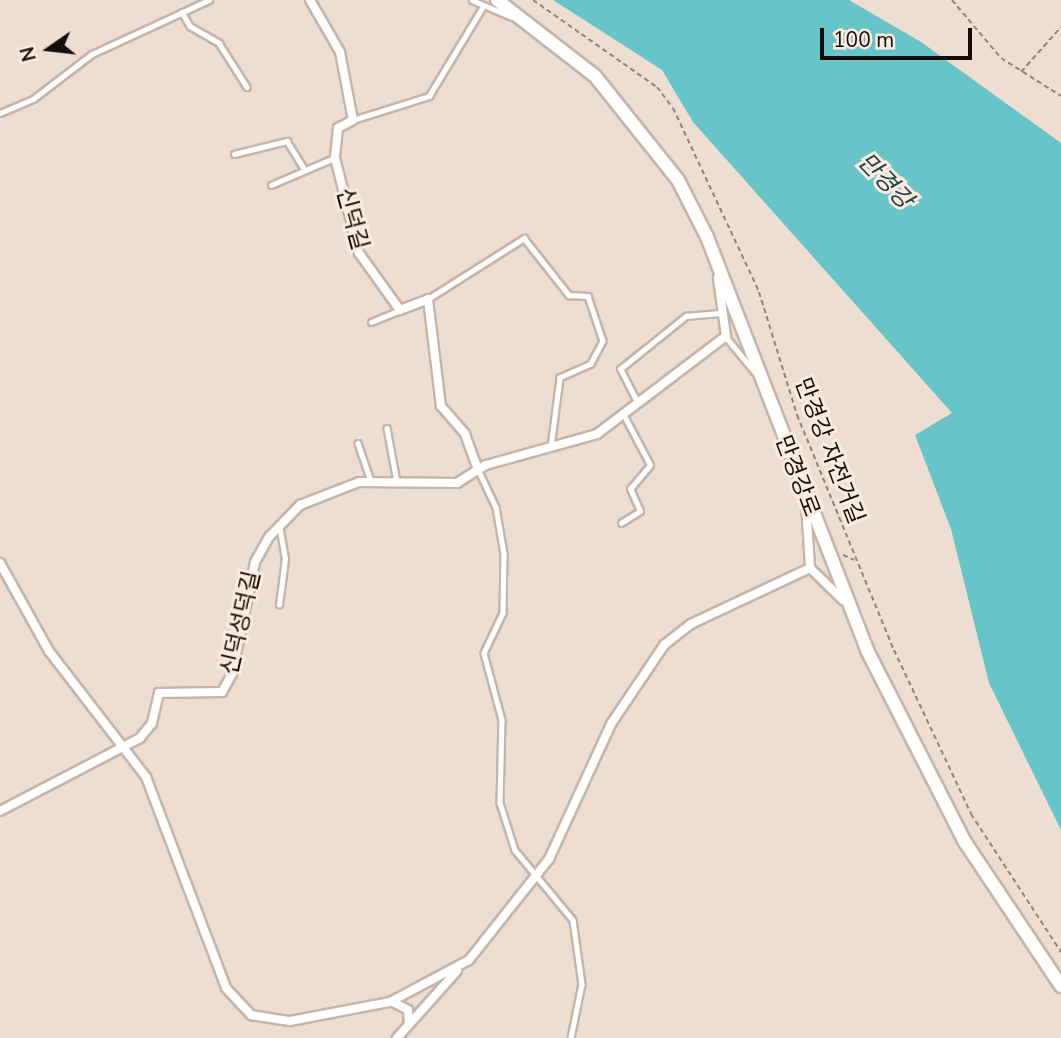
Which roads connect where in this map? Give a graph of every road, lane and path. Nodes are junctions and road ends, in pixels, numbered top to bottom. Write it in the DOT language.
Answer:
graph roads {
  1 [pos="209,0"];
  2 [pos="310,0"];
  3 [pos="472,0"];
  4 [pos="497,0"];
  5 [pos="533,0"];
  6 [pos="952,0"];
  7 [pos="482,8"];
  8 [pos="182,12"];
  9 [pos="523,16"];
  10 [pos="1061,27"];
  11 [pos="1021,73"];
  12 [pos="247,87"];
  13 [pos="1061,96"];
  14 [pos="0,113"];
  15 [pos="353,120"];
  16 [pos="234,154"];
  17 [pos="335,158"];
  18 [pos="303,167"];
  19 [pos="271,185"];
  20 [pos="717,265"];
  21 [pos="428,299"];
  22 [pos="400,310"];
  23 [pos="723,313"];
  24 [pos="371,323"];
  25 [pos="726,336"];
  26 [pos="761,380"];
  27 [pos="638,404"];
  28 [pos="624,416"];
  29 [pos="387,428"];
  30 [pos="358,443"];
  31 [pos="551,447"];
  32 [pos="478,470"];
  33 [pos="371,482"];
  34 [pos="397,482"];
  35 [pos="806,504"];
  36 [pos="621,523"];
  37 [pos="279,524"];
  38 [pos="0,563"];
  39 [pos="810,568"];
  40 [pos="843,600"];
  41 [pos="279,605"];
  42 [pos="128,747"];
  43 [pos="0,811"];
  44 [pos="539,875"];
  45 [pos="1061,952"];
  46 [pos="469,960"];
  47 [pos="1061,986"];
  48 [pos="390,1002"];
  49 [pos="409,1024"];
  50 [pos="397,1038"];
  51 [pos="571,1038"];
  1 -- 8 [label="lane"];
  2 -- 15 [label="street"];
  3 -- 7 [label="lane"];
  4 -- 9 [label="street, 만경강로"];
  5 -- 45 [label="path, 만경강 자전거길"];
  6 -- 11 [label="path"];
  7 -- 9 [label="lane"];
  7 -- 15 [label="lane"];
  8 -- 12 [label="lane"];
  8 -- 14 [label="lane"];
  9 -- 20 [label="street, 만경강로"];
  10 -- 11 [label="path"];
  11 -- 13 [label="path"];
  15 -- 17 [label="street, 신덕길"];
  16 -- 18 [label="lane"];
  17 -- 18 [label="lane"];
  17 -- 22 [label="street, 신덕길"];
  18 -- 19 [label="lane"];
  20 -- 23 [label="street"];
  20 -- 26 [label="street, 만경강로"];
  21 -- 22 [label="street"];
  21 -- 31 [label="lane"];
  21 -- 32 [label="street"];
  22 -- 24 [label="lane"];
  23 -- 25 [label="street"];
  23 -- 27 [label="lane"];
  25 -- 26 [label="lane"];
  25 -- 27 [label="street, 신덕성덕길"];
  26 -- 35 [label="street, 만경강로"];
  27 -- 28 [label="street, 신덕성덕길"];
  28 -- 31 [label="street, 신덕성덕길"];
  28 -- 36 [label="lane"];
  29 -- 34 [label="lane"];
  30 -- 33 [label="lane"];
  31 -- 32 [label="street, 신덕성덕길"];
  32 -- 34 [label="street, 신덕성덕길"];
  32 -- 44 [label="lane"];
  33 -- 34 [label="street, 신덕성덕길"];
  33 -- 37 [label="street, 신덕성덕길"];
  35 -- 39 [label="street"];
  35 -- 40 [label="street, 만경강로"];
  37 -- 41 [label="lane"];
  37 -- 42 [label="street, 신덕성덕길"];
  38 -- 42 [label="street"];
  39 -- 40 [label="street"];
  39 -- 44 [label="street"];
  40 -- 47 [label="street, 만경강로"];
  42 -- 43 [label="street, 신덕성덕길"];
  42 -- 48 [label="street"];
  44 -- 46 [label="street"];
  44 -- 51 [label="lane"];
  46 -- 48 [label="street"];
  46 -- 49 [label="street"];
  48 -- 49 [label="street"];
  49 -- 50 [label="street"];
}
